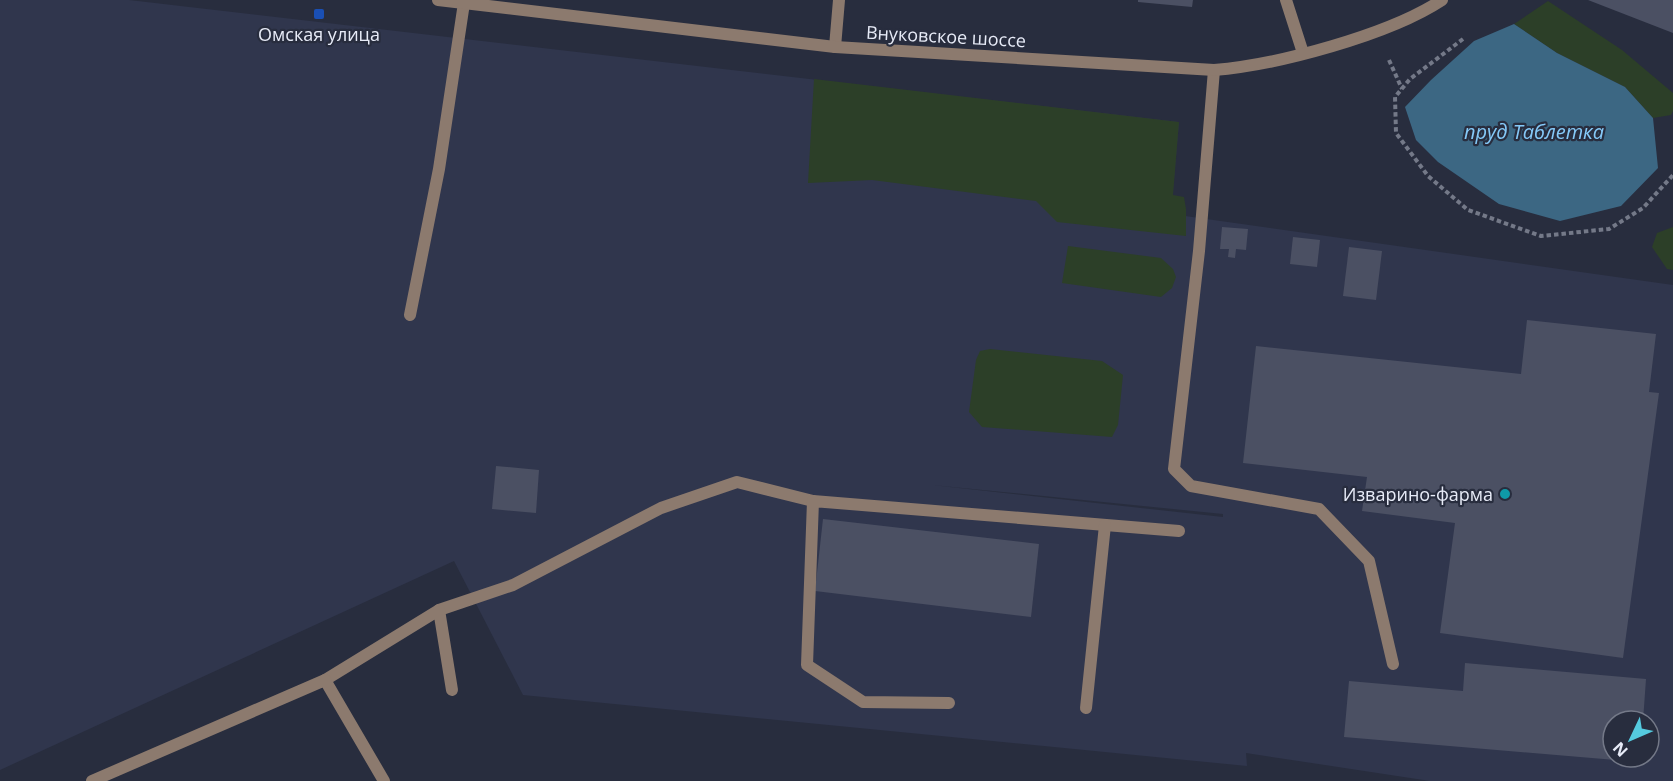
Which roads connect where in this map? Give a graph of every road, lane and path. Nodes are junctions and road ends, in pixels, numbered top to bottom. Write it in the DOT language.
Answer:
graph roads {
  1 [pos="438,0"];
  2 [pos="839,0"];
  3 [pos="1286,0"];
  4 [pos="1442,0"];
  5 [pos="464,3"];
  6 [pos="1463,39"];
  7 [pos="835,47"];
  8 [pos="1303,53"];
  9 [pos="1389,60"];
  10 [pos="1214,70"];
  11 [pos="1402,89"];
  12 [pos="1673,175"];
  13 [pos="410,315"];
  14 [pos="813,501"];
  15 [pos="1105,525"];
  16 [pos="1179,531"];
  17 [pos="439,610"];
  18 [pos="1393,664"];
  19 [pos="325,680"];
  20 [pos="452,690"];
  21 [pos="949,703"];
  22 [pos="1086,708"];
  23 [pos="92,781"];
  24 [pos="384,781"];
  1 -- 5 [label="street, Внуковское шоссе"];
  2 -- 7 [label="street"];
  3 -- 8 [label="street"];
  4 -- 8 [label="street, Внуковское шоссе"];
  5 -- 7 [label="street, Внуковское шоссе"];
  5 -- 13 [label="street"];
  6 -- 11 [label="path"];
  7 -- 10 [label="street, Внуковское шоссе"];
  8 -- 10 [label="street, Внуковское шоссе"];
  9 -- 11 [label="path"];
  10 -- 18 [label="street"];
  11 -- 12 [label="path"];
  14 -- 15 [label="street"];
  14 -- 17 [label="street"];
  14 -- 21 [label="street"];
  15 -- 16 [label="street"];
  15 -- 22 [label="street"];
  17 -- 19 [label="street"];
  17 -- 20 [label="street"];
  19 -- 23 [label="street"];
  19 -- 24 [label="street"];
}
